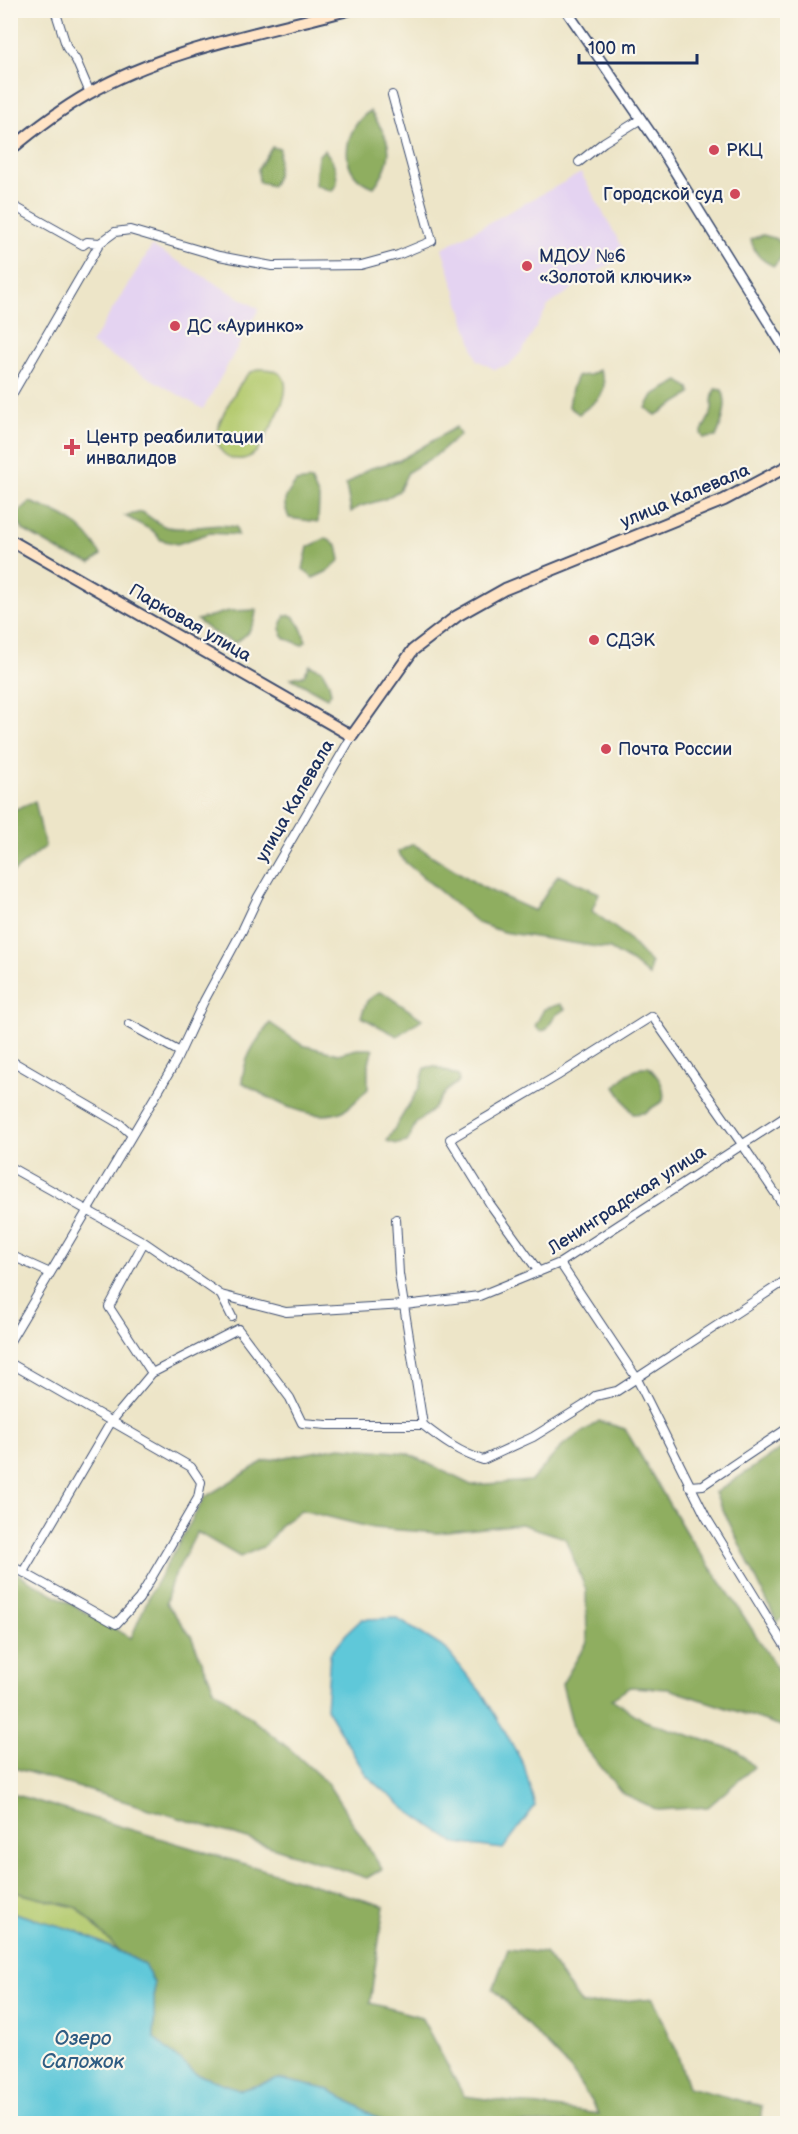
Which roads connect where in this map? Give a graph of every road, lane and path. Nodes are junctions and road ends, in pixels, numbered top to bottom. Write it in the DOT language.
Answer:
graph roads {
  1 [pos="55,10"];
  2 [pos="348,10"];
  3 [pos="566,10"];
  4 [pos="90,93"];
  5 [pos="392,95"];
  6 [pos="641,119"];
  7 [pos="10,150"];
  8 [pos="579,162"];
  9 [pos="10,204"];
  10 [pos="100,243"];
  11 [pos="788,354"];
  12 [pos="10,398"];
  13 [pos="788,466"];
  14 [pos="10,540"];
  15 [pos="352,735"];
  16 [pos="129,1024"];
  17 [pos="180,1052"];
  18 [pos="10,1060"];
  19 [pos="788,1115"];
  20 [pos="131,1134"];
  21 [pos="742,1144"];
  22 [pos="10,1167"];
  23 [pos="86,1210"];
  24 [pos="788,1212"];
  25 [pos="396,1219"];
  26 [pos="144,1242"];
  27 [pos="10,1255"];
  28 [pos="560,1263"];
  29 [pos="539,1272"];
  30 [pos="50,1273"];
  31 [pos="788,1279"];
  32 [pos="221,1295"];
  33 [pos="405,1305"];
  34 [pos="232,1317"];
  35 [pos="10,1341"];
  36 [pos="10,1363"];
  37 [pos="153,1373"];
  38 [pos="636,1377"];
  39 [pos="111,1422"];
  40 [pos="423,1425"];
  41 [pos="788,1428"];
  42 [pos="690,1486"];
  43 [pos="10,1565"];
  44 [pos="23,1572"];
  45 [pos="786,1645"];
  1 -- 4 [label="street"];
  2 -- 4 [label="main road"];
  3 -- 6 [label="street"];
  4 -- 7 [label="main road"];
  5 -- 10 [label="street"];
  6 -- 8 [label="street"];
  6 -- 11 [label="street"];
  9 -- 10 [label="street"];
  10 -- 12 [label="street"];
  13 -- 15 [label="main road, улица Калевала"];
  14 -- 15 [label="main road, Парковая улица"];
  15 -- 17 [label="street, улица Калевала"];
  16 -- 17 [label="street"];
  17 -- 20 [label="street, улица Калевала"];
  18 -- 20 [label="street"];
  19 -- 21 [label="street, Ленинградская улица"];
  20 -- 23 [label="street, улица Калевала"];
  21 -- 24 [label="street"];
  21 -- 28 [label="street, Ленинградская улица"];
  21 -- 29 [label="street"];
  22 -- 23 [label="street, Ленинградская улица"];
  23 -- 26 [label="street, Ленинградская улица"];
  23 -- 30 [label="street, улица Калевала"];
  25 -- 33 [label="street"];
  26 -- 32 [label="street, Ленинградская улица"];
  26 -- 37 [label="street"];
  27 -- 30 [label="street"];
  28 -- 29 [label="street, Ленинградская улица"];
  28 -- 38 [label="street"];
  29 -- 33 [label="street, Ленинградская улица"];
  30 -- 35 [label="street, улица Калевала"];
  31 -- 38 [label="street"];
  32 -- 33 [label="street, Ленинградская улица"];
  32 -- 34 [label="street"];
  33 -- 40 [label="street"];
  36 -- 39 [label="street"];
  37 -- 39 [label="street"];
  37 -- 40 [label="street"];
  38 -- 40 [label="street"];
  38 -- 42 [label="street"];
  39 -- 44 [label="street"];
  39 -- 44 [label="street"];
  41 -- 42 [label="street"];
  42 -- 45 [label="street"];
  43 -- 44 [label="street"];
}
